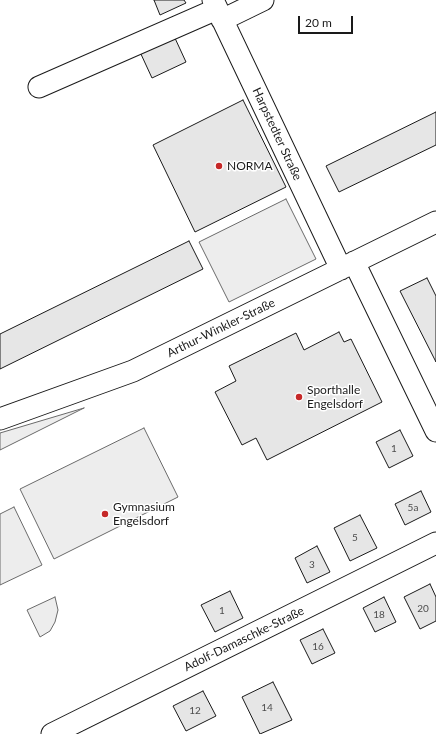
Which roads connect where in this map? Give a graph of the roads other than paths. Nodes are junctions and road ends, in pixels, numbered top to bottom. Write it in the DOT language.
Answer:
graph roads {
  1 [pos="263,0"];
  2 [pos="217,10"];
  3 [pos="39,87"];
  4 [pos="436,222"];
  5 [pos="347,265"];
  6 [pos="428,396"];
  7 [pos="0,419"];
  8 [pos="436,431"];
  9 [pos="436,543"];
  10 [pos="52,734"];
  1 -- 2 [label="street"];
  2 -- 3 [label="street"];
  2 -- 5 [label="street, Harpstedter Straße"];
  4 -- 5 [label="street, Arthur-Winkler-Straße"];
  5 -- 6 [label="street, Harpstedter Straße"];
  5 -- 7 [label="street, Arthur-Winkler-Straße"];
  6 -- 8 [label="street, Harpstedter Straße"];
  9 -- 10 [label="street, Adolf-Damaschke-Straße"];
}
